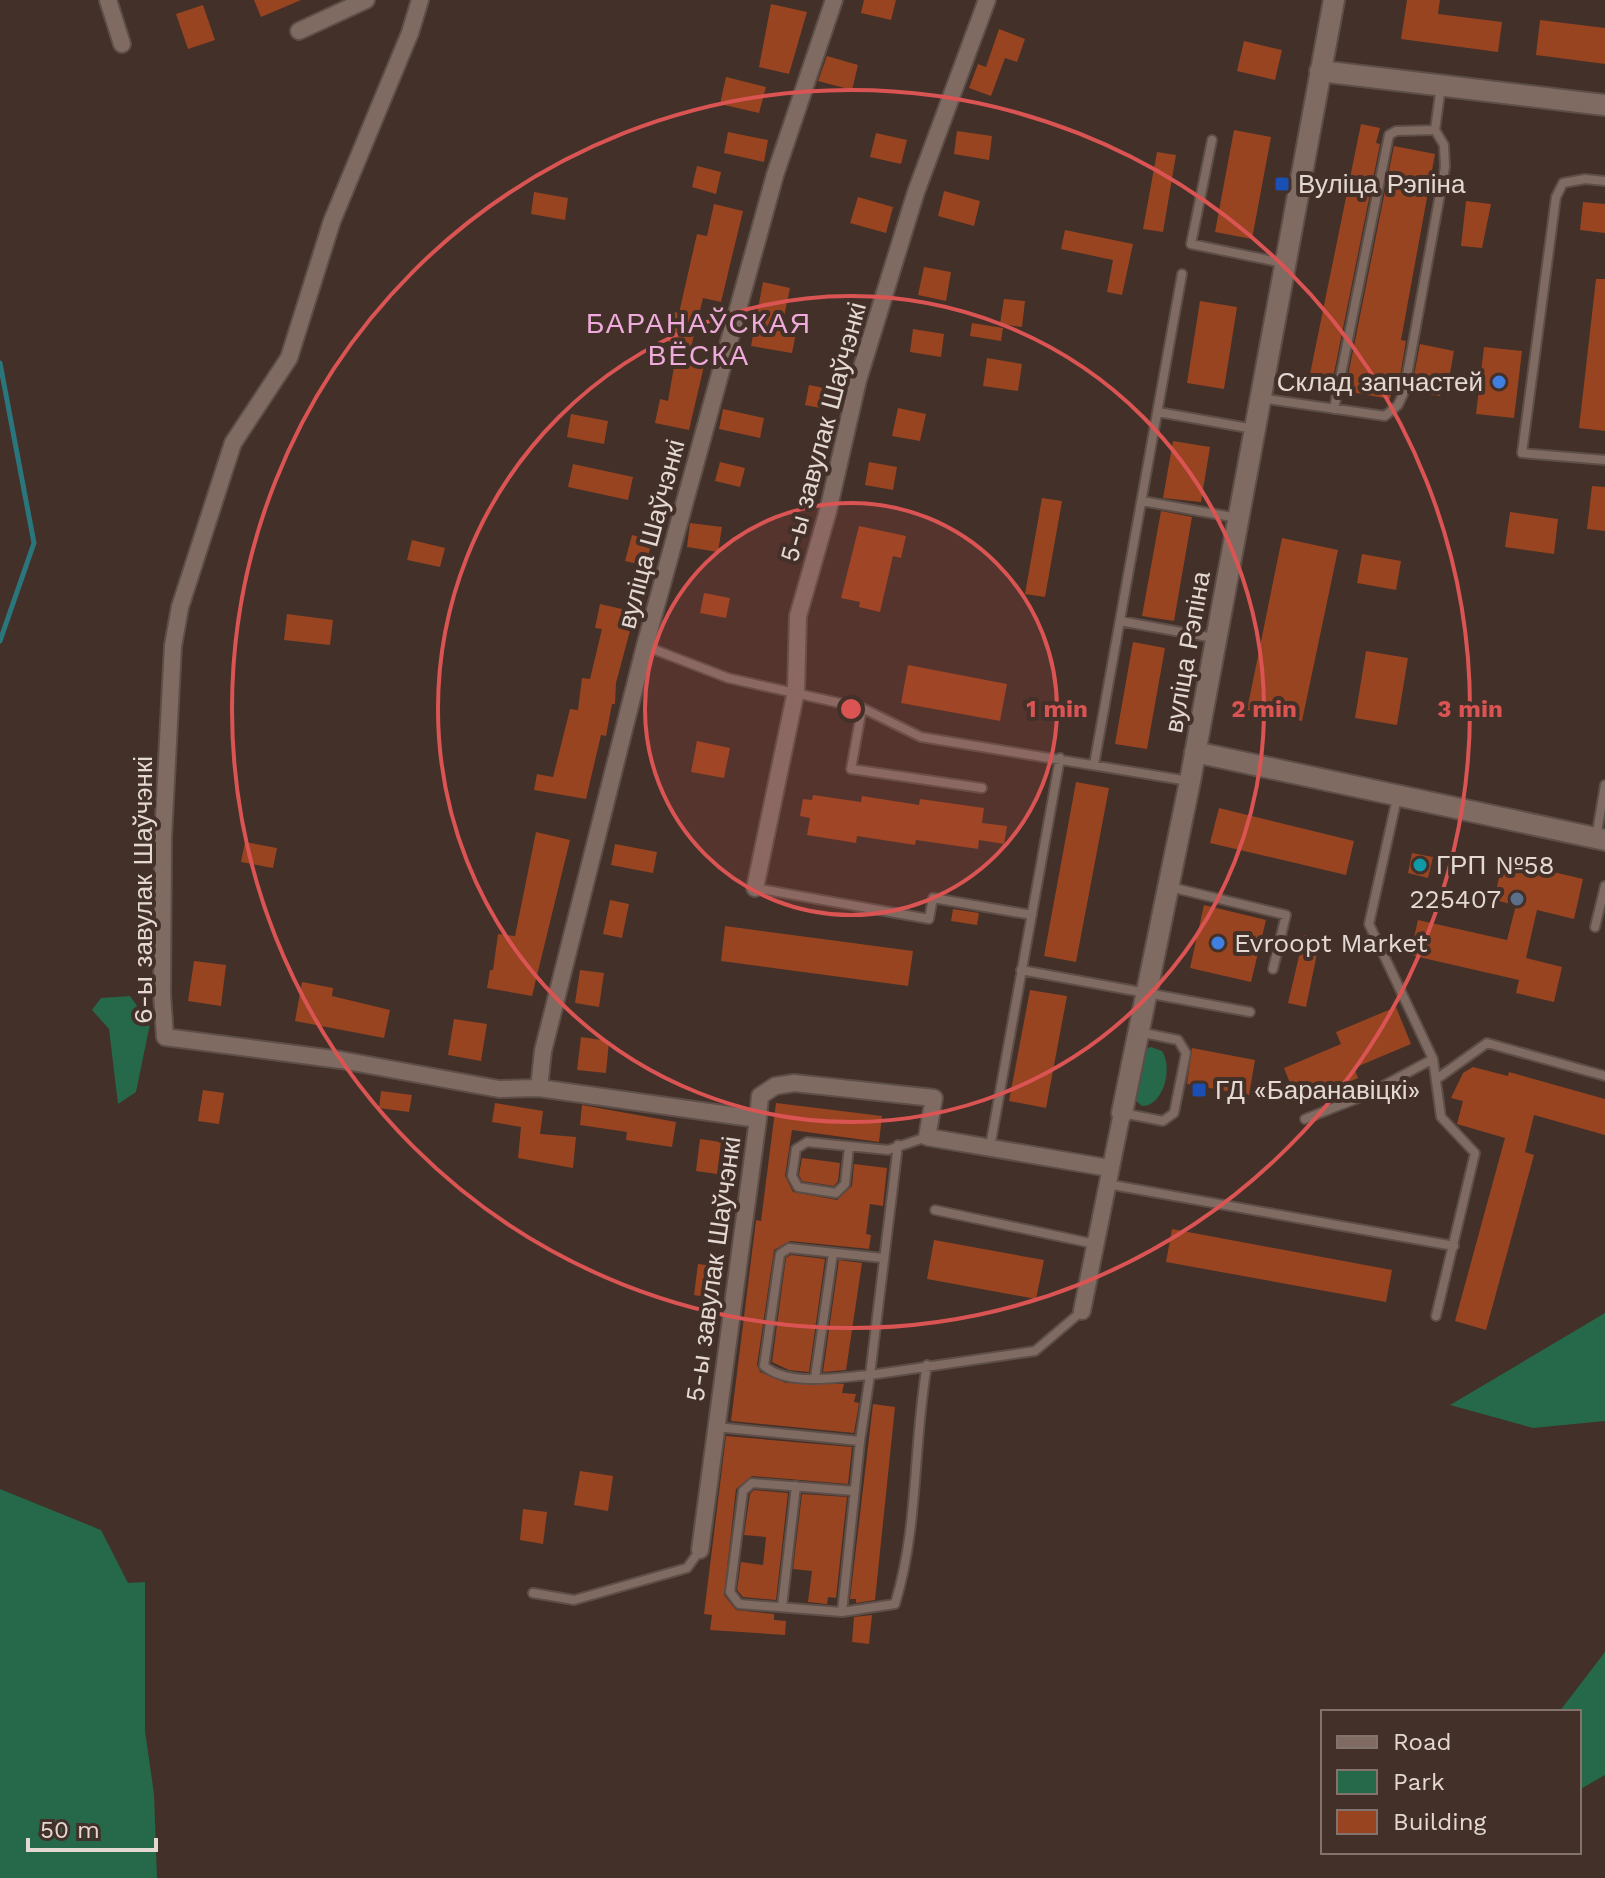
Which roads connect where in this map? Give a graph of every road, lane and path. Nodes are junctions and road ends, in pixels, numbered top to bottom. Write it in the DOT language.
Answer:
graph roads {
  1 [pos="108,0"];
  2 [pos="366,0"];
  3 [pos="420,0"];
  4 [pos="834,0"];
  5 [pos="987,0"];
  6 [pos="1334,0"];
  7 [pos="299,31"];
  8 [pos="122,44"];
  9 [pos="1320,71"];
  10 [pos="1441,86"];
  11 [pos="1605,105"];
  12 [pos="1435,130"];
  13 [pos="1212,140"];
  14 [pos="1605,181"];
  15 [pos="1283,263"];
  16 [pos="1182,274"];
  17 [pos="1259,398"];
  18 [pos="1334,409"];
  19 [pos="1158,412"];
  20 [pos="1254,429"];
  21 [pos="1605,460"];
  22 [pos="1142,501"];
  23 [pos="1238,518"];
  24 [pos="1120,621"];
  25 [pos="1216,638"];
  26 [pos="645,646"];
  27 [pos="796,691"];
  28 [pos="862,708"];
  29 [pos="1195,752"];
  30 [pos="1060,758"];
  31 [pos="1094,765"];
  32 [pos="1190,781"];
  33 [pos="1605,785"];
  34 [pos="982,788"];
  35 [pos="1397,798"];
  36 [pos="1600,839"];
  37 [pos="1605,886"];
  38 [pos="1168,887"];
  39 [pos="755,888"];
  40 [pos="1032,915"];
  41 [pos="1595,927"];
  42 [pos="1273,969"];
  43 [pos="1021,970"];
  44 [pos="1147,992"];
  45 [pos="1250,1012"];
  46 [pos="1138,1032"];
  47 [pos="1433,1059"];
  48 [pos="1605,1076"];
  49 [pos="1438,1078"];
  50 [pos="539,1088"];
  51 [pos="1122,1113"];
  52 [pos="758,1119"];
  53 [pos="1305,1119"];
  54 [pos="927,1137"];
  55 [pos="898,1145"];
  56 [pos="849,1147"];
  57 [pos="990,1148"];
  58 [pos="1108,1176"];
  59 [pos="935,1210"];
  60 [pos="1096,1244"];
  61 [pos="1454,1246"];
  62 [pos="833,1253"];
  63 [pos="883,1258"];
  64 [pos="1082,1311"];
  65 [pos="1436,1316"];
  66 [pos="927,1365"];
  67 [pos="870,1375"];
  68 [pos="815,1378"];
  69 [pos="716,1427"];
  70 [pos="860,1441"];
  71 [pos="796,1486"];
  72 [pos="854,1491"];
  73 [pos="700,1550"];
  74 [pos="533,1593"];
  75 [pos="782,1607"];
  76 [pos="842,1612"];
  1 -- 8 [label="street"];
  2 -- 7 [label="street"];
  3 -- 50 [label="street, 6-ы завулак Шаўчэнкі"];
  4 -- 26 [label="street, вуліца Шаўчэнкі"];
  5 -- 27 [label="street, 5-ы завулак Шаўчэнкі"];
  6 -- 9 [label="street, вуліца Рэпіна"];
  9 -- 10 [label="street"];
  9 -- 15 [label="street, вуліца Рэпіна"];
  10 -- 11 [label="street"];
  10 -- 12 [label="lane"];
  12 -- 18 [label="lane"];
  12 -- 18 [label="lane"];
  13 -- 15 [label="lane"];
  14 -- 21 [label="lane"];
  15 -- 17 [label="street, вуліца Рэпіна"];
  16 -- 19 [label="lane"];
  17 -- 18 [label="lane"];
  17 -- 20 [label="street, вуліца Рэпіна"];
  19 -- 20 [label="lane"];
  19 -- 22 [label="lane"];
  20 -- 23 [label="street, вуліца Рэпіна"];
  22 -- 23 [label="lane"];
  22 -- 24 [label="lane"];
  23 -- 25 [label="street, вуліца Рэпіна"];
  24 -- 25 [label="lane"];
  24 -- 31 [label="lane"];
  25 -- 29 [label="street, вуліца Рэпіна"];
  26 -- 27 [label="lane"];
  26 -- 50 [label="street, вуліца Шаўчэнкі"];
  27 -- 28 [label="lane"];
  27 -- 39 [label="street, 5-ы завулак Шаўчэнкі"];
  28 -- 30 [label="lane"];
  28 -- 34 [label="lane"];
  29 -- 32 [label="street, вуліца Рэпіна"];
  29 -- 35 [label="street"];
  30 -- 31 [label="lane"];
  30 -- 40 [label="lane"];
  31 -- 32 [label="lane"];
  32 -- 38 [label="street, вуліца Рэпіна"];
  33 -- 36 [label="lane"];
  35 -- 36 [label="street"];
  35 -- 47 [label="lane"];
  37 -- 41 [label="lane"];
  38 -- 42 [label="lane"];
  38 -- 44 [label="street, вуліца Рэпіна"];
  39 -- 40 [label="lane"];
  40 -- 43 [label="lane"];
  43 -- 44 [label="lane"];
  43 -- 57 [label="lane"];
  44 -- 45 [label="lane"];
  44 -- 46 [label="street, вуліца Рэпіна"];
  46 -- 51 [label="street, вуліца Рэпіна"];
  46 -- 51 [label="lane"];
  47 -- 49 [label="lane"];
  47 -- 53 [label="lane"];
  48 -- 49 [label="lane"];
  49 -- 61 [label="lane"];
  50 -- 52 [label="street, 5-ы завулак Шаўчэнкі"];
  51 -- 58 [label="street, вуліца Рэпіна"];
  52 -- 54 [label="street"];
  52 -- 69 [label="street, 5-ы завулак Шаўчэнкі"];
  54 -- 55 [label="lane"];
  54 -- 57 [label="street"];
  55 -- 56 [label="lane"];
  55 -- 63 [label="lane"];
  56 -- 56 [label="lane"];
  57 -- 58 [label="street"];
  58 -- 60 [label="street, вуліца Рэпіна"];
  58 -- 61 [label="lane"];
  59 -- 60 [label="lane"];
  60 -- 64 [label="street, вуліца Рэпіна"];
  61 -- 65 [label="lane"];
  62 -- 63 [label="lane"];
  62 -- 68 [label="lane"];
  62 -- 68 [label="lane"];
  63 -- 67 [label="lane"];
  64 -- 66 [label="lane"];
  66 -- 67 [label="lane"];
  66 -- 76 [label="lane"];
  67 -- 68 [label="lane"];
  67 -- 70 [label="lane"];
  69 -- 70 [label="lane"];
  69 -- 73 [label="street, 5-ы завулак Шаўчэнкі"];
  70 -- 72 [label="lane"];
  71 -- 72 [label="lane"];
  71 -- 75 [label="lane"];
  71 -- 75 [label="lane"];
  72 -- 76 [label="lane"];
  73 -- 74 [label="lane"];
  75 -- 76 [label="lane"];
}
